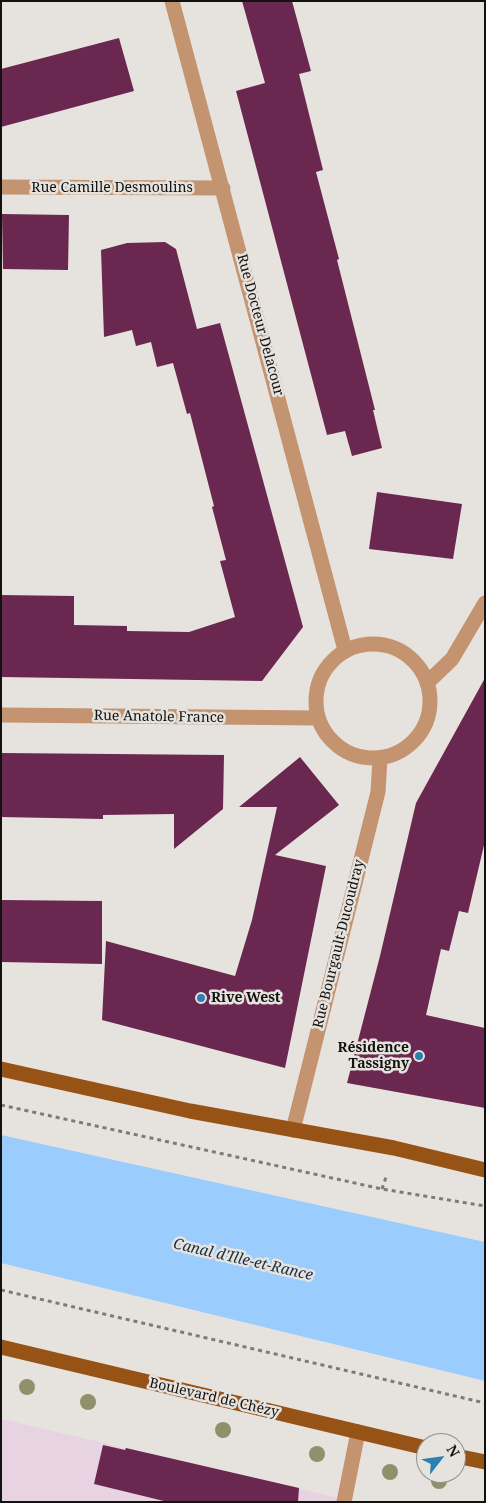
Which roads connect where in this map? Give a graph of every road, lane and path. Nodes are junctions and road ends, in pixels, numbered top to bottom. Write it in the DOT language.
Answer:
graph roads {
  1 [pos="172,1"];
  2 [pos="1,187"];
  3 [pos="223,188"];
  4 [pos="485,603"];
  5 [pos="345,650"];
  6 [pos="427,683"];
  7 [pos="1,715"];
  8 [pos="318,718"];
  9 [pos="380,758"];
  10 [pos="1,1069"];
  11 [pos="1,1105"];
  12 [pos="293,1130"];
  13 [pos="485,1170"];
  14 [pos="485,1206"];
  15 [pos="1,1290"];
  16 [pos="1,1347"];
  17 [pos="485,1403"];
  18 [pos="358,1432"];
  19 [pos="416,1446"];
  20 [pos="466,1458"];
  21 [pos="485,1462"];
  22 [pos="344,1502"];
  1 -- 3 [label="street, Rue Docteur Delacour"];
  2 -- 3 [label="street, Rue Camille Desmoulins"];
  3 -- 5 [label="street, Rue Docteur Delacour"];
  4 -- 6 [label="street"];
  5 -- 6 [label="street"];
  5 -- 8 [label="street"];
  6 -- 9 [label="street"];
  7 -- 8 [label="street, Rue Anatole France"];
  8 -- 9 [label="street"];
  9 -- 12 [label="street, Rue Bourgault-Ducoudray"];
  10 -- 12 [label="main road"];
  11 -- 14 [label="path"];
  12 -- 13 [label="main road"];
  15 -- 17 [label="path"];
  16 -- 18 [label="main road, Boulevard de Chézy"];
  18 -- 19 [label="main road, Boulevard de Chézy"];
  18 -- 22 [label="street"];
  20 -- 21 [label="main road"];
}
